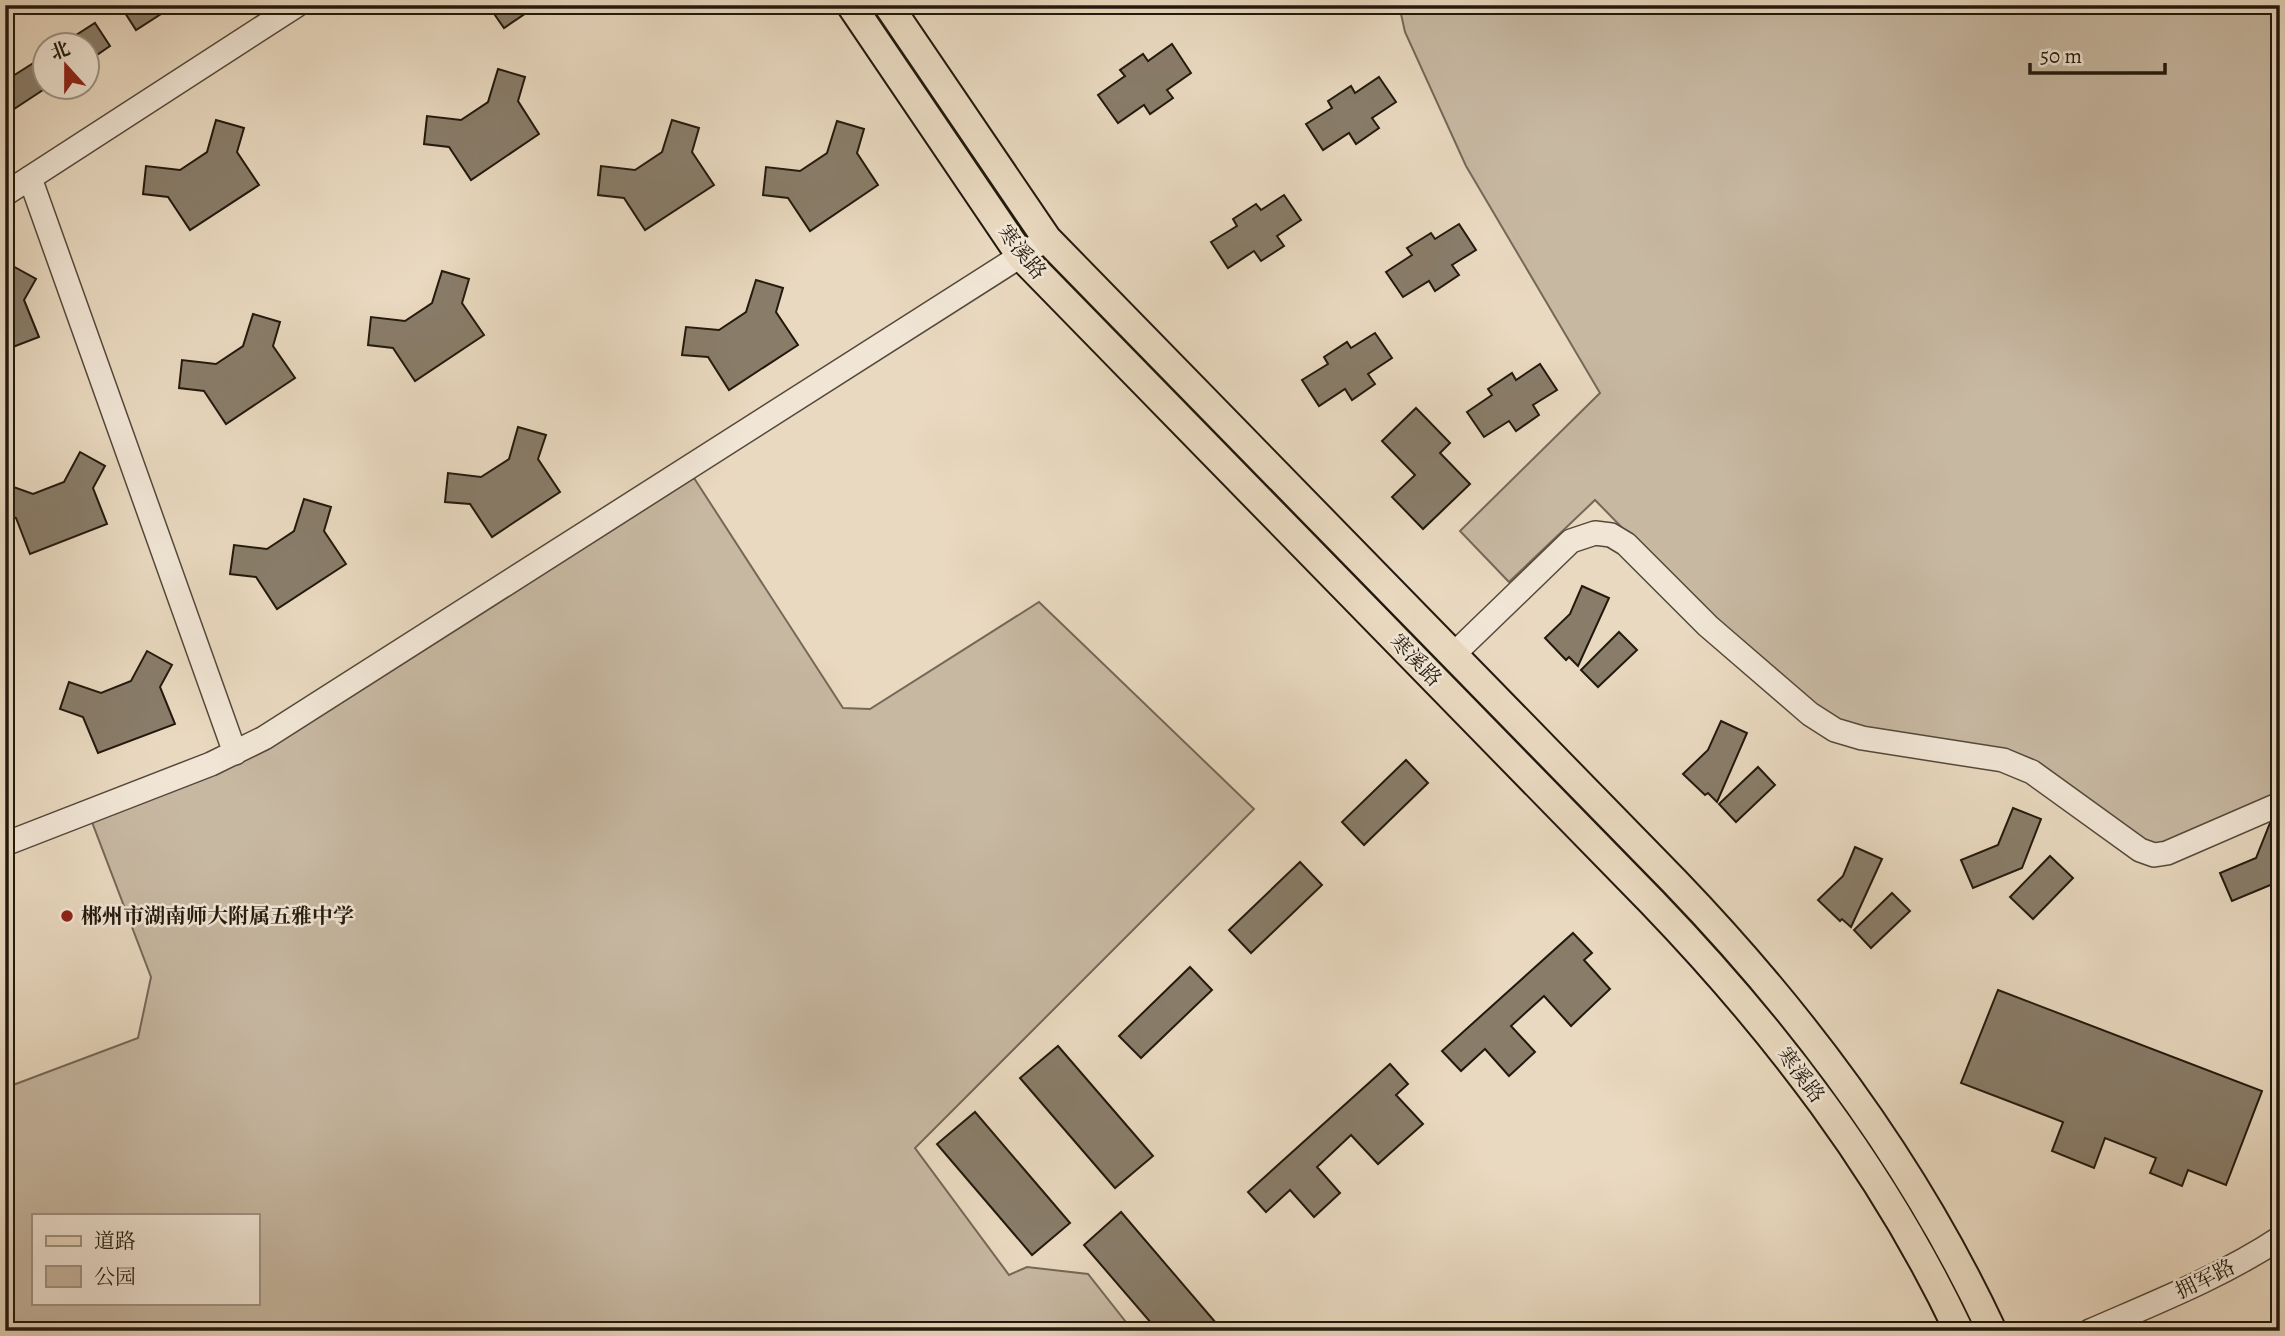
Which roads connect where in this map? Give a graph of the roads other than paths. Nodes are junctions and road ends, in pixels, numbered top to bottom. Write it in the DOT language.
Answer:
graph roads {
  1 [pos="297,5"];
  2 [pos="850,5"];
  3 [pos="888,5"];
  4 [pos="30,178"];
  5 [pos="5,194"];
  6 [pos="1047,239"];
  7 [pos="1021,256"];
  8 [pos="1453,655"];
  9 [pos="235,753"];
  10 [pos="2280,804"];
  11 [pos="5,844"];
  12 [pos="2280,1238"];
  13 [pos="1959,1331"];
  14 [pos="1992,1331"];
  15 [pos="2090,1331"];
  1 -- 4 [label="street"];
  2 -- 7 [label="main road, 寒溪路"];
  3 -- 6 [label="main road, 寒溪路"];
  4 -- 5 [label="street"];
  4 -- 9 [label="street"];
  6 -- 7 [label="street"];
  6 -- 8 [label="main road, 寒溪路"];
  7 -- 9 [label="street"];
  7 -- 13 [label="main road, 寒溪路"];
  8 -- 10 [label="street"];
  8 -- 14 [label="main road, 寒溪路"];
  9 -- 11 [label="street"];
  12 -- 15 [label="street, 拥军路"];
}
